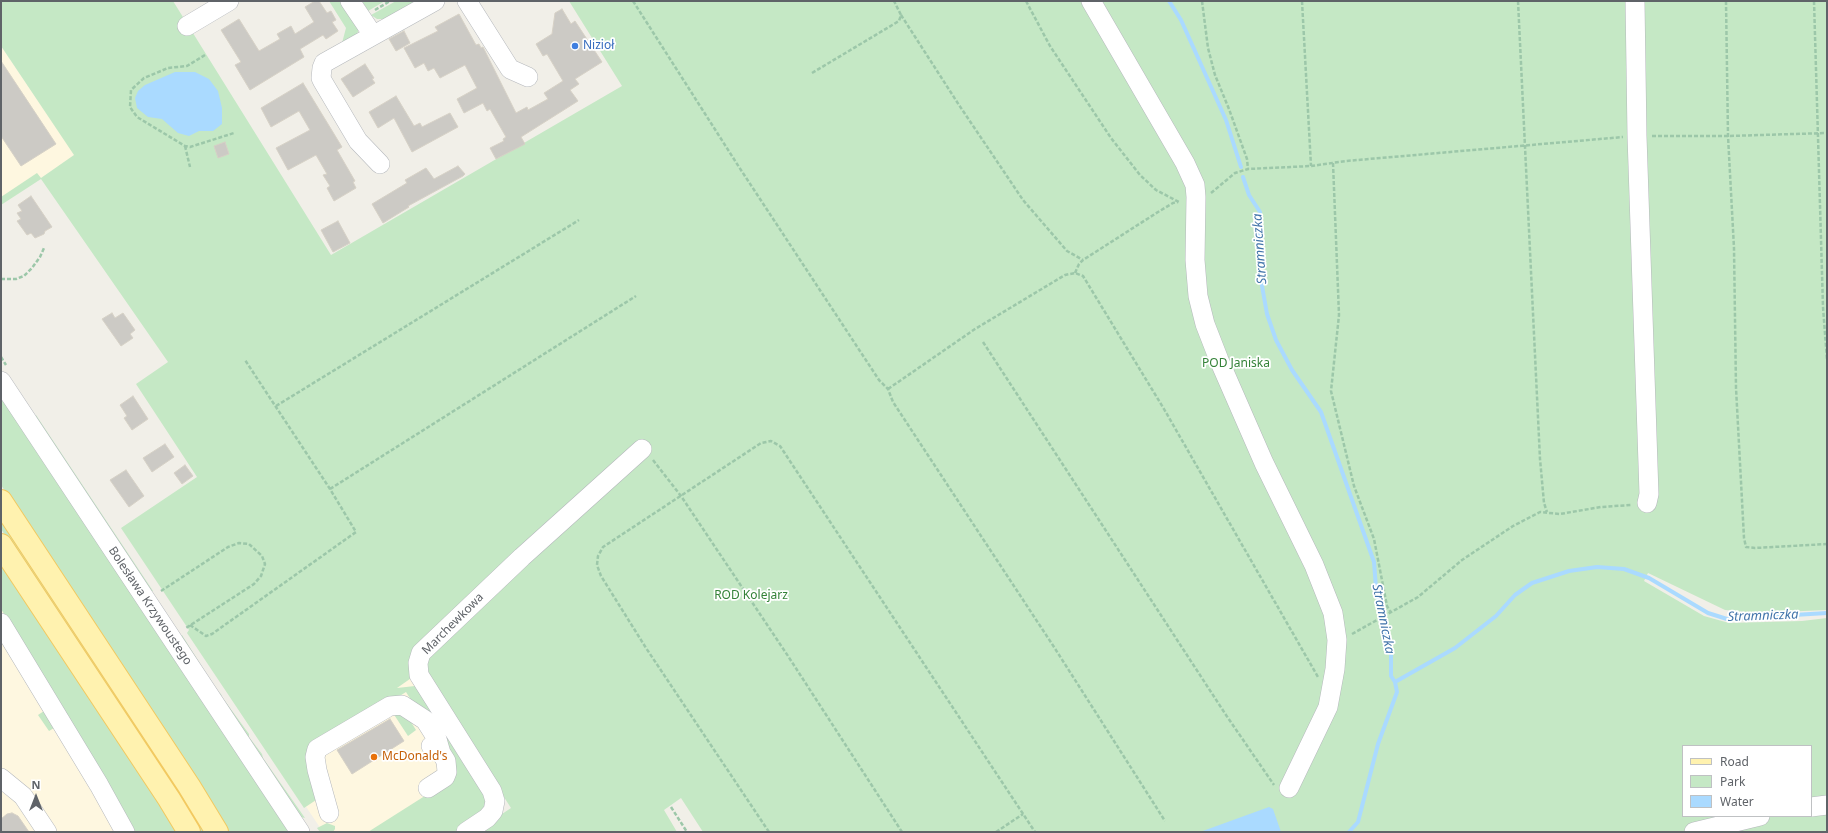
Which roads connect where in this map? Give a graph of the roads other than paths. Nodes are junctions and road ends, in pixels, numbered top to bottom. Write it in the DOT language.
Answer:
graph roads {
  1 [pos="230,1"];
  2 [pos="350,1"];
  3 [pos="434,1"];
  4 [pos="467,1"];
  5 [pos="1091,1"];
  6 [pos="1635,1"];
  7 [pos="187,26"];
  8 [pos="373,35"];
  9 [pos="528,77"];
  10 [pos="380,164"];
  11 [pos="1,381"];
  12 [pos="642,449"];
  13 [pos="1,501"];
  14 [pos="1647,503"];
  15 [pos="1,545"];
  16 [pos="1,623"];
  17 [pos="1,778"];
  18 [pos="428,788"];
  19 [pos="1289,788"];
  20 [pos="1827,805"];
  21 [pos="1812,807"];
  22 [pos="329,813"];
  23 [pos="1756,817"];
  24 [pos="47,832"];
  25 [pos="125,832"];
  26 [pos="188,832"];
  27 [pos="217,832"];
  28 [pos="300,832"];
  29 [pos="466,832"];
  30 [pos="1694,832"];
  1 -- 7 [label="street"];
  2 -- 8 [label="street"];
  3 -- 8 [label="street"];
  4 -- 9 [label="street"];
  5 -- 19 [label="street"];
  6 -- 14 [label="street"];
  8 -- 10 [label="street"];
  11 -- 28 [label="street, Bolesława Krzywoustego"];
  12 -- 29 [label="street, Marchewkowa"];
  13 -- 27 [label="main road"];
  15 -- 26 [label="main road"];
  16 -- 25 [label="street"];
  17 -- 24 [label="street"];
  18 -- 22 [label="street"];
  20 -- 21 [label="street"];
  23 -- 30 [label="street"];
}
